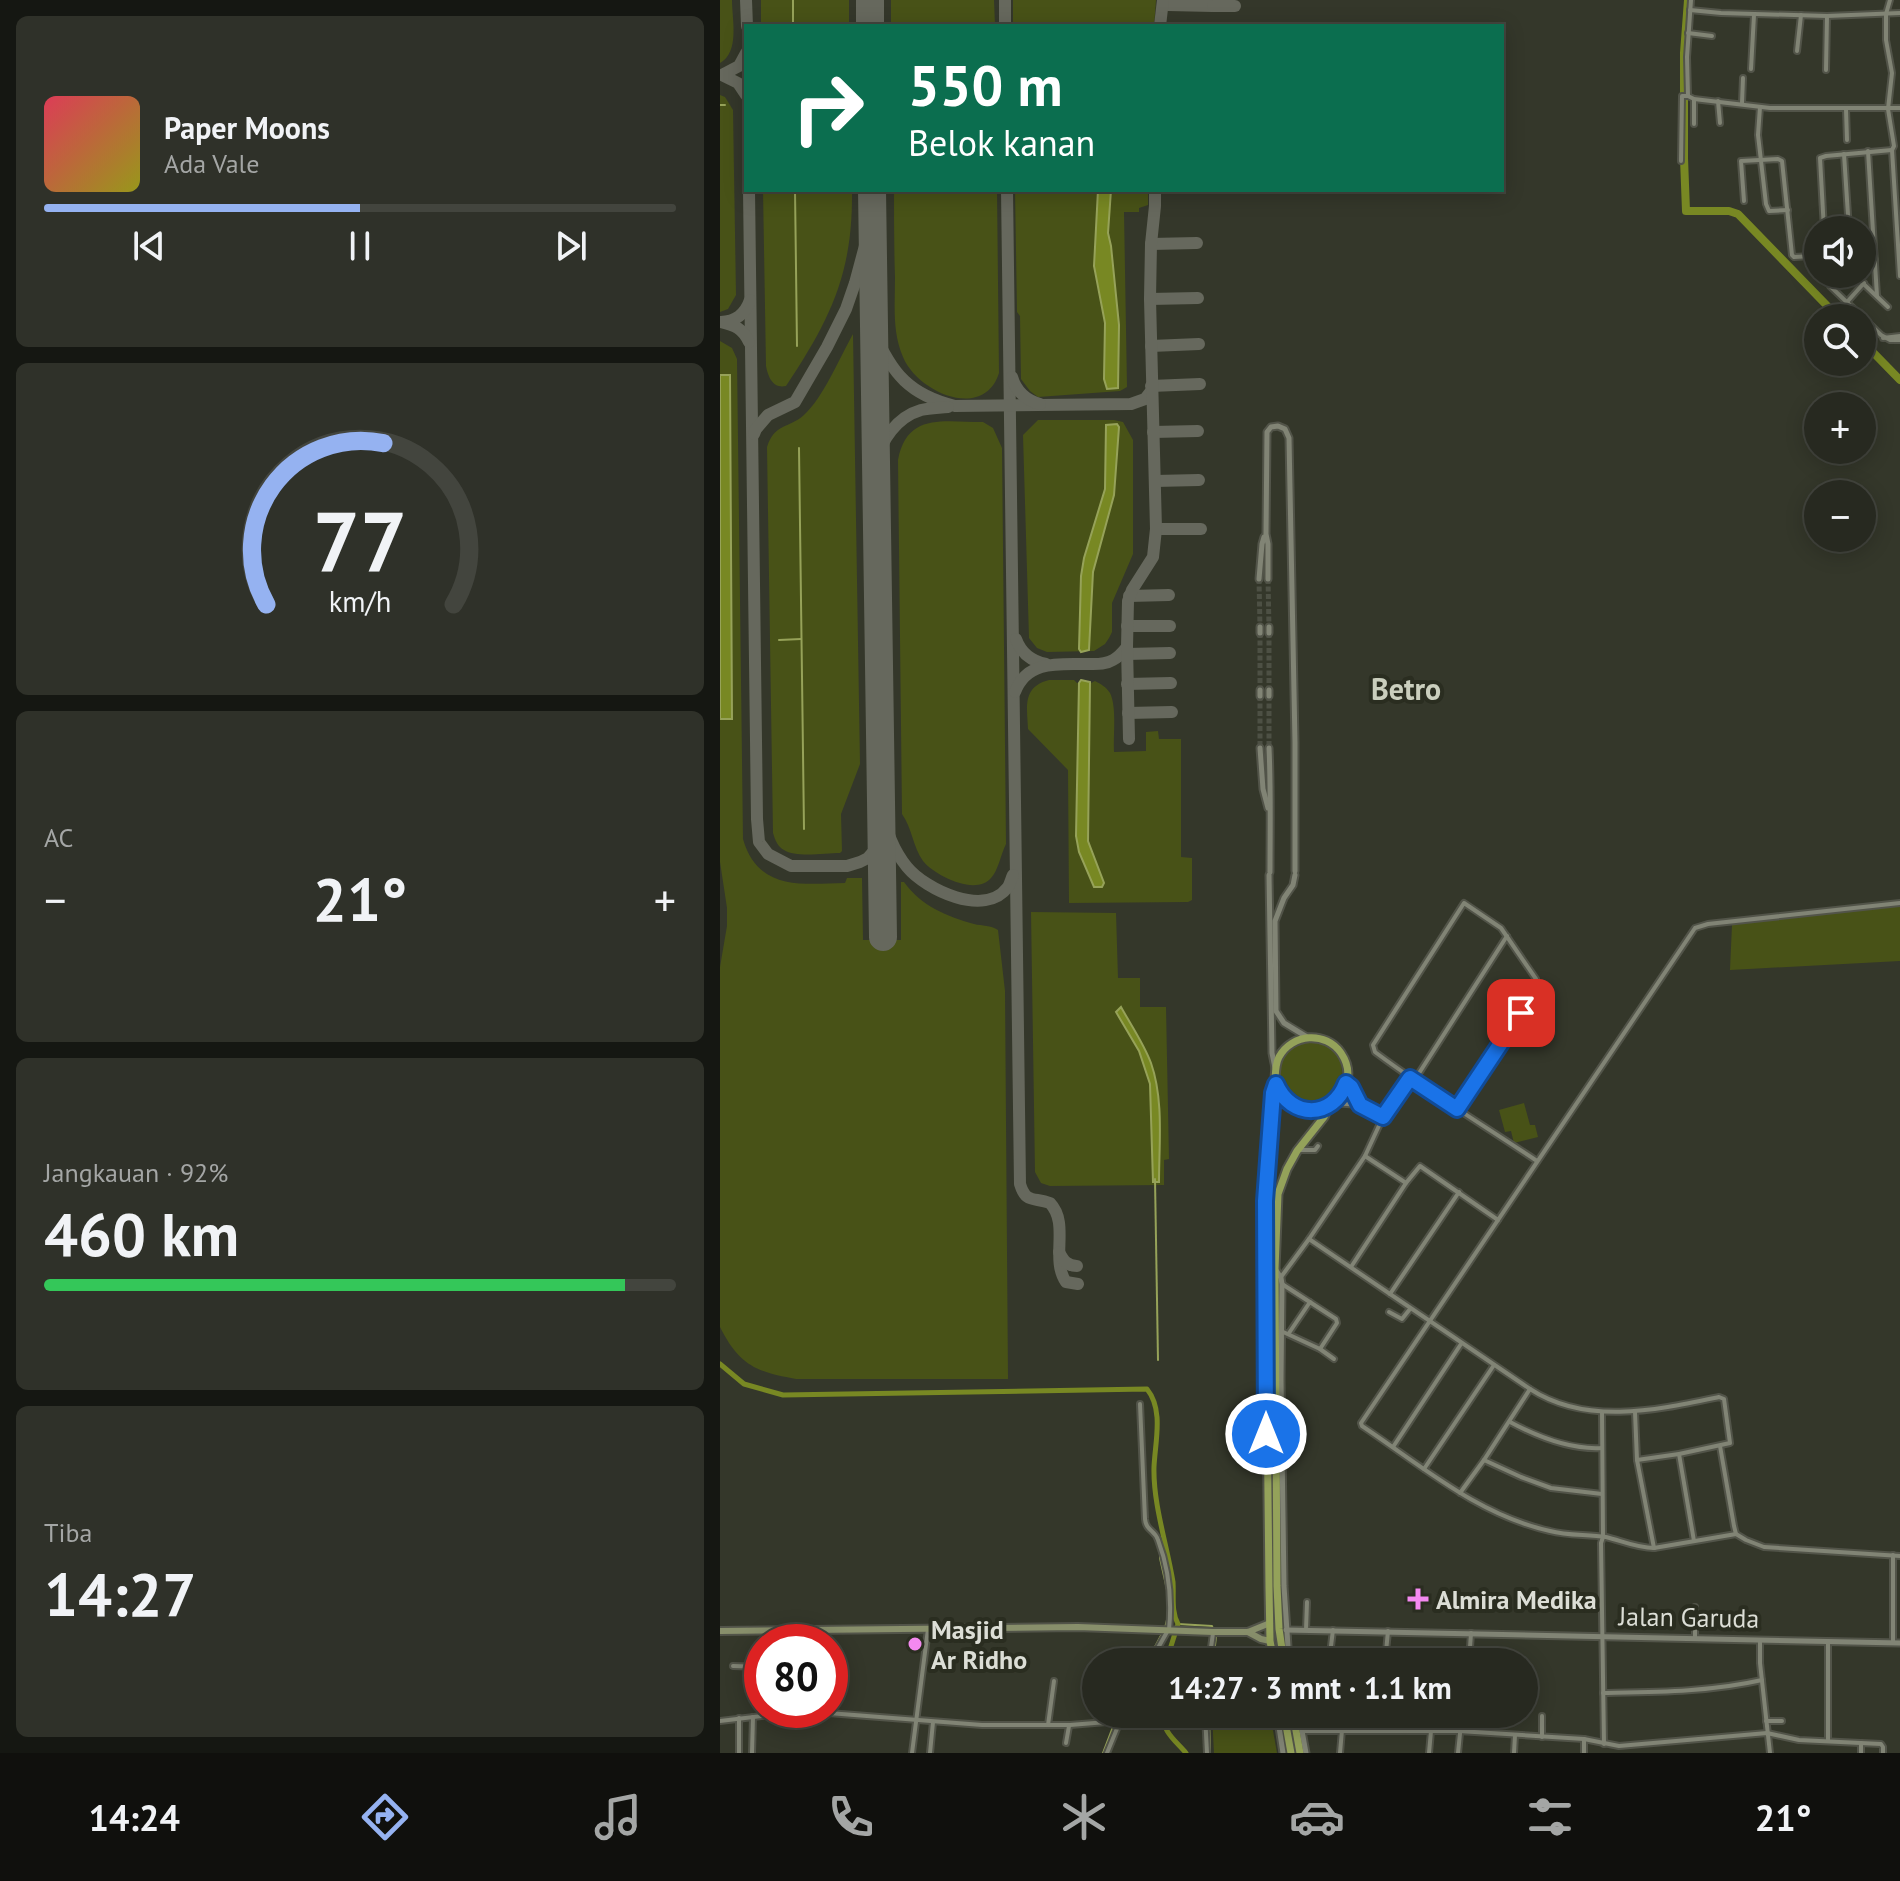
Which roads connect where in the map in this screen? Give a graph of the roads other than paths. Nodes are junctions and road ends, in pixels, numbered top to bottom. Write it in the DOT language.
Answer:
graph roads {
  1 [pos="1691,0"];
  2 [pos="1890,0"];
  3 [pos="1690,10"];
  4 [pos="1900,13"];
  5 [pos="1889,14"];
  6 [pos="1754,15"];
  7 [pos="1801,15"];
  8 [pos="1827,16"];
  9 [pos="1688,33"];
  10 [pos="1712,36"];
  11 [pos="1797,51"];
  12 [pos="1751,69"];
  13 [pos="1826,70"];
  14 [pos="1743,78"];
  15 [pos="1686,96"];
  16 [pos="1694,99"];
  17 [pos="1718,101"];
  18 [pos="1742,103"];
  19 [pos="1760,107"];
  20 [pos="1846,109"];
  21 [pos="1893,109"];
  22 [pos="1720,123"];
  23 [pos="1694,124"];
  24 [pos="1847,140"];
  25 [pos="1892,150"];
  26 [pos="1868,151"];
  27 [pos="1844,154"];
  28 [pos="1762,160"];
  29 [pos="1681,161"];
  30 [pos="1744,201"];
  31 [pos="1788,210"];
  32 [pos="1823,216"];
  33 [pos="1848,216"];
  34 [pos="1872,216"];
  35 [pos="1804,256"];
  36 [pos="1900,276"];
  37 [pos="1876,278"];
  38 [pos="1832,288"];
  39 [pos="1860,288"];
  40 [pos="1869,288"];
  41 [pos="1877,296"];
  42 [pos="1847,302"];
  43 [pos="1888,307"];
  44 [pos="1900,338"];
  45 [pos="1266,534"];
  46 [pos="1259,579"];
  47 [pos="1268,579"];
  48 [pos="1260,748"];
  49 [pos="1269,748"];
  50 [pos="1270,812"];
  51 [pos="1900,903"];
  52 [pos="1507,936"];
  53 [pos="1308,1037"];
  54 [pos="1275,1069"];
  55 [pos="1412,1080"];
  56 [pos="1346,1083"];
  57 [pos="1276,1084"];
  58 [pos="1331,1104"];
  59 [pos="1360,1105"];
  60 [pos="1457,1109"];
  61 [pos="1383,1117"];
  62 [pos="1318,1146"];
  63 [pos="1297,1151"];
  64 [pos="1365,1156"];
  65 [pos="1537,1161"];
  66 [pos="1406,1183"];
  67 [pos="1459,1192"];
  68 [pos="1498,1220"];
  69 [pos="1309,1239"];
  70 [pos="1351,1267"];
  71 [pos="1275,1269"];
  72 [pos="1281,1281"];
  73 [pos="1265,1293"];
  74 [pos="1275,1293"];
  75 [pos="1390,1294"];
  76 [pos="1311,1302"];
  77 [pos="1410,1309"];
  78 [pos="1389,1312"];
  79 [pos="1428,1324"];
  80 [pos="1281,1331"];
  81 [pos="1289,1333"];
  82 [pos="1461,1344"];
  83 [pos="1320,1349"];
  84 [pos="1334,1359"];
  85 [pos="1494,1365"];
  86 [pos="1530,1389"];
  87 [pos="1140,1404"];
  88 [pos="1602,1412"];
  89 [pos="1635,1412"];
  90 [pos="1510,1422"];
  91 [pos="1720,1446"];
  92 [pos="1393,1447"];
  93 [pos="1602,1448"];
  94 [pos="1679,1454"];
  95 [pos="1484,1460"];
  96 [pos="1637,1460"];
  97 [pos="1424,1469"];
  98 [pos="1460,1493"];
  99 [pos="1602,1494"];
  100 [pos="1267,1502"];
  101 [pos="1277,1502"];
  102 [pos="1736,1534"];
  103 [pos="1603,1537"];
  104 [pos="1694,1541"];
  105 [pos="1654,1548"];
  106 [pos="1893,1555"];
  107 [pos="1900,1556"];
  108 [pos="1280,1586"];
  109 [pos="1307,1602"];
  110 [pos="1695,1607"];
  111 [pos="1270,1623"];
  112 [pos="928,1629"];
  113 [pos="1286,1630"];
  114 [pos="1306,1630"];
  115 [pos="1333,1630"];
  116 [pos="720,1631"];
  117 [pos="744,1631"];
  118 [pos="848,1631"];
  119 [pos="1388,1631"];
  120 [pos="1166,1632"];
  121 [pos="1213,1632"];
  122 [pos="1248,1632"];
  123 [pos="1471,1633"];
  124 [pos="1603,1635"];
  125 [pos="1695,1637"];
  126 [pos="1760,1639"];
  127 [pos="1270,1641"];
  128 [pos="1828,1641"];
  129 [pos="1897,1643"];
  130 [pos="1157,1648"];
  131 [pos="1211,1648"];
  132 [pos="1271,1648"];
  133 [pos="1283,1648"];
  134 [pos="1286,1648"];
  135 [pos="1331,1648"];
  136 [pos="1386,1648"];
  137 [pos="1470,1648"];
  138 [pos="733,1666"];
  139 [pos="744,1666"];
  140 [pos="1762,1680"];
  141 [pos="1054,1681"];
  142 [pos="1603,1693"];
  143 [pos="848,1714"];
  144 [pos="1542,1716"];
  145 [pos="739,1718"];
  146 [pos="744,1718"];
  147 [pos="915,1720"];
  148 [pos="720,1721"];
  149 [pos="1766,1721"];
  150 [pos="1782,1721"];
  151 [pos="933,1722"];
  152 [pos="1082,1724"];
  153 [pos="1048,1725"];
  154 [pos="1070,1725"];
  155 [pos="753,1728"];
  156 [pos="1116,1728"];
  157 [pos="1206,1728"];
  158 [pos="1279,1728"];
  159 [pos="1287,1728"];
  160 [pos="1299,1728"];
  161 [pos="1301,1728"];
  162 [pos="1460,1728"];
  163 [pos="1339,1730"];
  164 [pos="1386,1730"];
  165 [pos="1302,1731"];
  166 [pos="1405,1731"];
  167 [pos="1431,1731"];
  168 [pos="1459,1731"];
  169 [pos="1767,1733"];
  170 [pos="1515,1734"];
  171 [pos="1542,1737"];
  172 [pos="1584,1739"];
  173 [pos="1828,1741"];
  174 [pos="1066,1743"];
  175 [pos="1861,1743"];
  176 [pos="1604,1744"];
  177 [pos="739,1753"];
  178 [pos="752,1753"];
  179 [pos="912,1753"];
  180 [pos="930,1753"];
  181 [pos="1107,1753"];
  182 [pos="1207,1753"];
  183 [pos="1283,1753"];
  184 [pos="1291,1753"];
  185 [pos="1303,1753"];
  186 [pos="1340,1753"];
  187 [pos="1429,1753"];
  188 [pos="1458,1753"];
  189 [pos="1514,1753"];
  190 [pos="1584,1753"];
  191 [pos="1770,1753"];
  192 [pos="1861,1753"];
  193 [pos="1883,1753"];
  1 -- 3 [label="street"];
  2 -- 5 [label="street"];
  3 -- 6 [label="street"];
  3 -- 9 [label="street"];
  4 -- 5 [label="street"];
  5 -- 8 [label="street"];
  5 -- 21 [label="street"];
  6 -- 7 [label="street"];
  6 -- 12 [label="street"];
  7 -- 8 [label="street"];
  7 -- 11 [label="street"];
  8 -- 13 [label="street"];
  9 -- 10 [label="street"];
  9 -- 15 [label="street"];
  14 -- 18 [label="street"];
  15 -- 16 [label="street"];
  15 -- 29 [label="street"];
  16 -- 17 [label="street"];
  16 -- 23 [label="street"];
  17 -- 18 [label="street"];
  17 -- 22 [label="street"];
  18 -- 19 [label="street"];
  19 -- 20 [label="street"];
  19 -- 28 [label="street"];
  20 -- 21 [label="street"];
  20 -- 24 [label="street"];
  21 -- 25 [label="street"];
  25 -- 26 [label="street"];
  25 -- 36 [label="street"];
  26 -- 27 [label="street"];
  26 -- 34 [label="street"];
  27 -- 32 [label="street"];
  27 -- 33 [label="street"];
  28 -- 30 [label="street"];
  28 -- 31 [label="street"];
  28 -- 31 [label="street"];
  31 -- 35 [label="street"];
  37 -- 41 [label="street"];
  38 -- 42 [label="street"];
  39 -- 42 [label="street"];
  40 -- 41 [label="street"];
  41 -- 43 [label="street"];
  42 -- 44 [label="street"];
  45 -- 46 [label="street"];
  45 -- 47 [label="street"];
  45 -- 53 [label="street"];
  48 -- 50 [label="street"];
  49 -- 50 [label="street"];
  50 -- 54 [label="street"];
  51 -- 65 [label="street"];
  52 -- 55 [label="street"];
  52 -- 55 [label="street"];
  52 -- 60 [label="street"];
  53 -- 54 [label="highway"];
  53 -- 56 [label="highway"];
  54 -- 57 [label="highway"];
  55 -- 60 [label="street"];
  55 -- 61 [label="street"];
  56 -- 58 [label="highway"];
  56 -- 59 [label="street"];
  57 -- 58 [label="highway"];
  57 -- 73 [label="highway"];
  58 -- 59 [label="street"];
  58 -- 63 [label="highway"];
  59 -- 61 [label="street"];
  60 -- 65 [label="street"];
  61 -- 64 [label="street"];
  62 -- 63 [label="street"];
  63 -- 71 [label="highway"];
  64 -- 66 [label="street"];
  64 -- 69 [label="street"];
  65 -- 68 [label="street"];
  66 -- 67 [label="street"];
  66 -- 70 [label="street"];
  67 -- 68 [label="street"];
  67 -- 75 [label="street"];
  68 -- 79 [label="street"];
  69 -- 70 [label="street"];
  69 -- 72 [label="street"];
  70 -- 75 [label="street"];
  71 -- 72 [label="street"];
  71 -- 74 [label="highway"];
  72 -- 76 [label="street"];
  72 -- 80 [label="street"];
  73 -- 74 [label="highway"];
  73 -- 100 [label="highway"];
  74 -- 101 [label="highway"];
  75 -- 77 [label="street"];
  76 -- 81 [label="street"];
  76 -- 83 [label="street"];
  77 -- 78 [label="street"];
  77 -- 79 [label="street"];
  79 -- 82 [label="street"];
  79 -- 92 [label="street"];
  80 -- 81 [label="street"];
  80 -- 108 [label="street"];
  81 -- 83 [label="street"];
  82 -- 85 [label="street"];
  82 -- 92 [label="street"];
  83 -- 84 [label="street"];
  85 -- 86 [label="street"];
  85 -- 97 [label="street"];
  86 -- 88 [label="street"];
  86 -- 90 [label="street"];
  87 -- 120 [label="street"];
  88 -- 89 [label="street"];
  88 -- 93 [label="street"];
  89 -- 91 [label="street"];
  89 -- 96 [label="street"];
  90 -- 93 [label="street"];
  90 -- 95 [label="street"];
  91 -- 94 [label="street"];
  91 -- 102 [label="street"];
  92 -- 97 [label="street"];
  93 -- 99 [label="street"];
  94 -- 96 [label="street"];
  94 -- 104 [label="street"];
  95 -- 98 [label="street"];
  95 -- 99 [label="street"];
  96 -- 105 [label="street"];
  97 -- 98 [label="street"];
  98 -- 103 [label="street"];
  99 -- 103 [label="street"];
  100 -- 101 [label="highway"];
  100 -- 111 [label="highway"];
  101 -- 108 [label="highway"];
  102 -- 104 [label="street"];
  102 -- 106 [label="street"];
  103 -- 105 [label="street"];
  103 -- 124 [label="street"];
  104 -- 105 [label="street"];
  106 -- 107 [label="street"];
  106 -- 129 [label="street"];
  108 -- 113 [label="street"];
  108 -- 133 [label="highway"];
  109 -- 114 [label="street"];
  110 -- 125 [label="street"];
  111 -- 122 [label="main road"];
  111 -- 127 [label="highway"];
  112 -- 118 [label="main road"];
  112 -- 120 [label="main road"];
  112 -- 147 [label="street"];
  113 -- 114 [label="street, Jalan Garuda"];
  113 -- 134 [label="street"];
  114 -- 115 [label="street, Jalan Garuda"];
  115 -- 119 [label="street, Jalan Garuda"];
  115 -- 135 [label="street"];
  116 -- 117 [label="main road"];
  119 -- 123 [label="street, Jalan Garuda"];
  119 -- 136 [label="street"];
  120 -- 121 [label="main road"];
  120 -- 130 [label="street"];
  121 -- 122 [label="main road"];
  121 -- 131 [label="street"];
  122 -- 127 [label="main road"];
  123 -- 124 [label="street, Jalan Garuda"];
  123 -- 137 [label="street"];
  124 -- 125 [label="street, Jalan Garuda"];
  124 -- 142 [label="street"];
  125 -- 126 [label="street, Jalan Garuda"];
  126 -- 128 [label="street, Jalan Garuda"];
  126 -- 140 [label="street"];
  127 -- 132 [label="highway"];
  128 -- 129 [label="street, Jalan Garuda"];
  128 -- 173 [label="street"];
  138 -- 139 [label="street"];
  140 -- 142 [label="street"];
  140 -- 149 [label="street"];
  141 -- 153 [label="street"];
  142 -- 176 [label="street"];
  143 -- 147 [label="street"];
  144 -- 171 [label="street"];
  145 -- 146 [label="street"];
  145 -- 148 [label="street"];
  145 -- 177 [label="street"];
  147 -- 151 [label="street"];
  147 -- 179 [label="street"];
  149 -- 150 [label="street"];
  149 -- 169 [label="street"];
  151 -- 153 [label="street"];
  151 -- 180 [label="street"];
  152 -- 154 [label="street"];
  153 -- 154 [label="street"];
  154 -- 174 [label="street"];
  155 -- 178 [label="street"];
  156 -- 181 [label="street"];
  157 -- 182 [label="street"];
  158 -- 183 [label="street"];
  159 -- 184 [label="highway"];
  160 -- 185 [label="highway"];
  161 -- 165 [label="street"];
  162 -- 168 [label="street"];
  163 -- 164 [label="street"];
  163 -- 165 [label="street"];
  163 -- 186 [label="street"];
  164 -- 166 [label="street"];
  165 -- 185 [label="street"];
  166 -- 167 [label="street"];
  167 -- 168 [label="street"];
  167 -- 187 [label="street"];
  168 -- 170 [label="street"];
  168 -- 188 [label="street"];
  169 -- 173 [label="street"];
  169 -- 176 [label="street"];
  169 -- 191 [label="street"];
  170 -- 171 [label="street"];
  170 -- 189 [label="street"];
  171 -- 172 [label="street"];
  172 -- 176 [label="street"];
  172 -- 190 [label="street"];
  173 -- 175 [label="street"];
  175 -- 192 [label="street"];
  175 -- 193 [label="street"];
}
